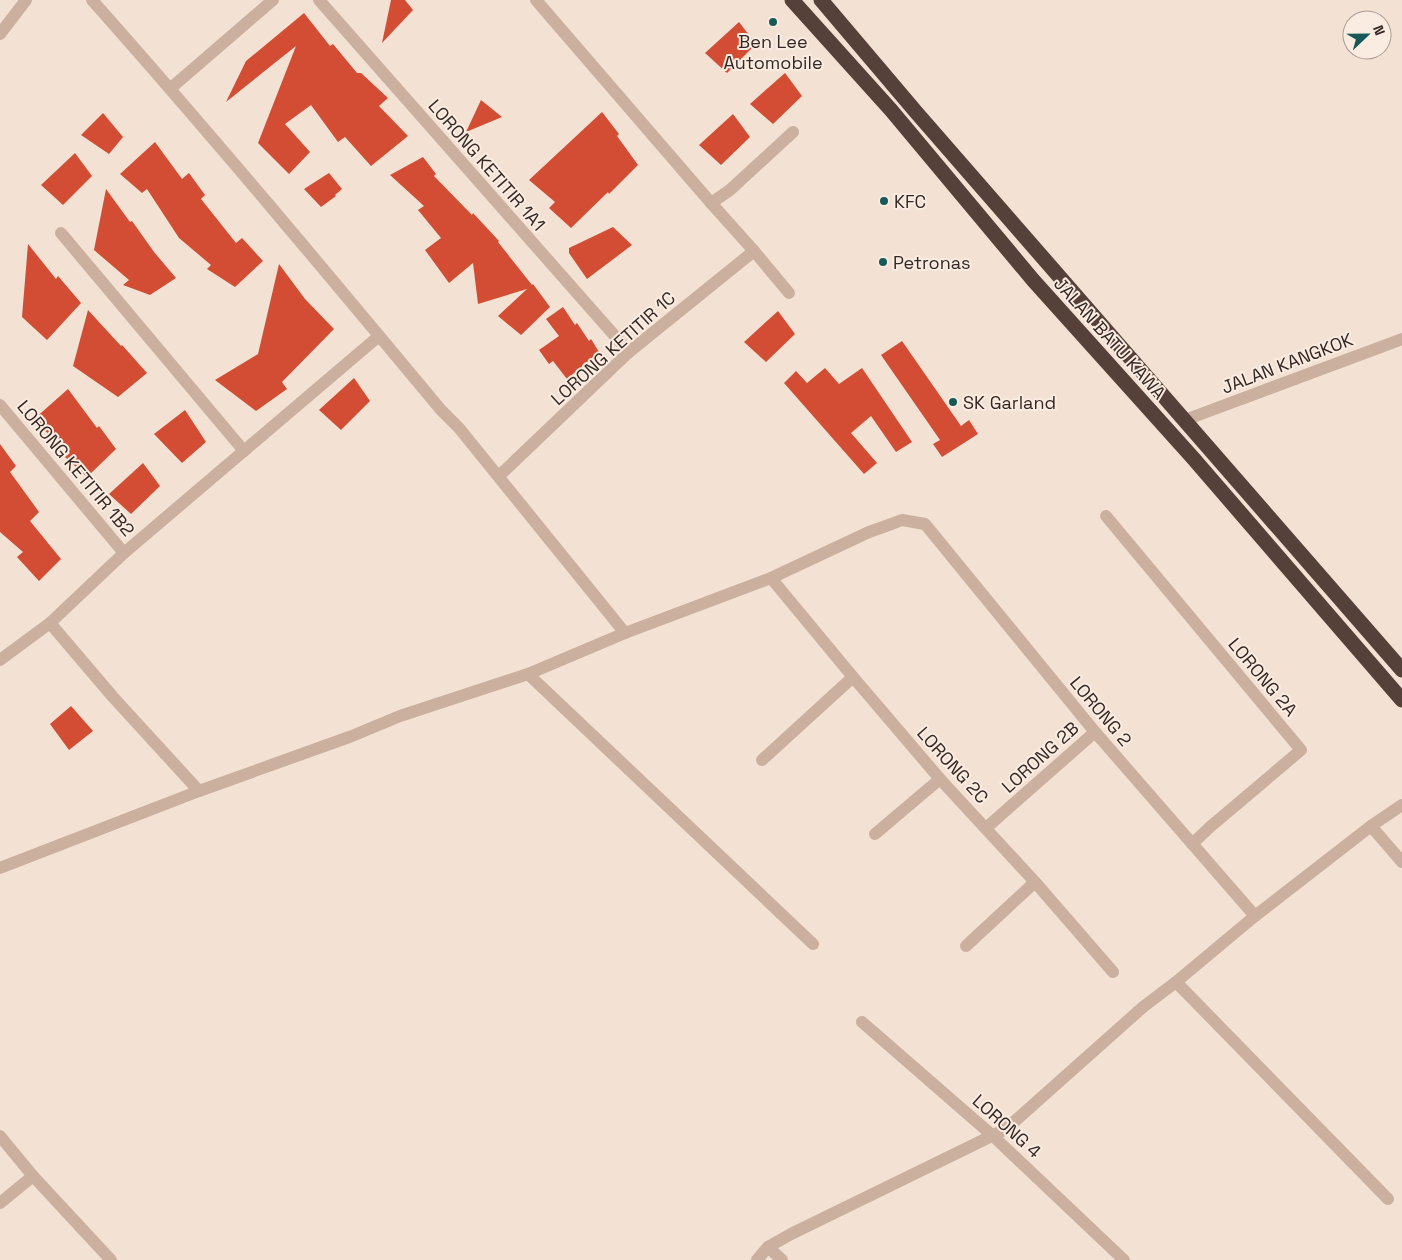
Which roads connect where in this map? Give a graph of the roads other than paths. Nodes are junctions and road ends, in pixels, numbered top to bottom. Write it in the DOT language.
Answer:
graph roads {
  1 [pos="26,0"];
  2 [pos="92,0"];
  3 [pos="272,0"];
  4 [pos="319,0"];
  5 [pos="536,0"];
  6 [pos="792,0"];
  7 [pos="821,0"];
  8 [pos="0,34"];
  9 [pos="171,88"];
  10 [pos="793,132"];
  11 [pos="711,203"];
  12 [pos="61,233"];
  13 [pos="754,250"];
  14 [pos="789,293"];
  15 [pos="379,336"];
  16 [pos="1402,339"];
  17 [pos="629,352"];
  18 [pos="0,405"];
  19 [pos="1185,420"];
  20 [pos="244,451"];
  21 [pos="499,476"];
  22 [pos="1106,516"];
  23 [pos="124,553"];
  24 [pos="771,578"];
  25 [pos="50,623"];
  26 [pos="625,633"];
  27 [pos="0,660"];
  28 [pos="1402,670"];
  29 [pos="528,674"];
  30 [pos="853,677"];
  31 [pos="1402,700"];
  32 [pos="1095,732"];
  33 [pos="762,760"];
  34 [pos="940,779"];
  35 [pos="198,791"];
  36 [pos="1402,804"];
  37 [pos="1371,826"];
  38 [pos="986,828"];
  39 [pos="875,834"];
  40 [pos="1192,844"];
  41 [pos="1402,862"];
  42 [pos="0,868"];
  43 [pos="1035,882"];
  44 [pos="1255,916"];
  45 [pos="813,944"];
  46 [pos="966,946"];
  47 [pos="1113,972"];
  48 [pos="1176,982"];
  49 [pos="862,1022"];
  50 [pos="0,1136"];
  51 [pos="993,1136"];
  52 [pos="33,1176"];
  53 [pos="1388,1199"];
  54 [pos="0,1203"];
  55 [pos="768,1247"];
  56 [pos="111,1260"];
  57 [pos="757,1260"];
  58 [pos="782,1260"];
  59 [pos="1124,1260"];
  1 -- 8 [label="street"];
  2 -- 9 [label="street"];
  3 -- 9 [label="street"];
  4 -- 17 [label="street, LORONG KETITIR 1A1"];
  5 -- 11 [label="street"];
  6 -- 31 [label="highway, JALAN BATU KAWA"];
  7 -- 19 [label="highway, JALAN BATU KAWA"];
  9 -- 15 [label="street"];
  10 -- 11 [label="street"];
  11 -- 13 [label="street"];
  12 -- 20 [label="street"];
  13 -- 14 [label="street"];
  13 -- 17 [label="street, LORONG KETITIR 1C"];
  15 -- 20 [label="street"];
  15 -- 21 [label="street"];
  16 -- 19 [label="street, JALAN KANGKOK"];
  17 -- 21 [label="street, LORONG KETITIR 1C"];
  18 -- 23 [label="street, LORONG KETITIR 1B2"];
  19 -- 28 [label="highway, JALAN BATU KAWA"];
  20 -- 23 [label="street"];
  21 -- 26 [label="street"];
  22 -- 40 [label="street, LORONG 2A"];
  23 -- 25 [label="street"];
  24 -- 26 [label="street"];
  24 -- 30 [label="street, LORONG 2C"];
  24 -- 32 [label="street, LORONG 2"];
  25 -- 27 [label="street"];
  25 -- 35 [label="street"];
  26 -- 29 [label="street"];
  29 -- 35 [label="street"];
  29 -- 45 [label="street"];
  30 -- 33 [label="street"];
  30 -- 34 [label="street, LORONG 2C"];
  32 -- 38 [label="street, LORONG 2B"];
  32 -- 40 [label="street, LORONG 2"];
  34 -- 38 [label="street, LORONG 2C"];
  34 -- 39 [label="street"];
  35 -- 42 [label="street"];
  36 -- 37 [label="street"];
  37 -- 41 [label="street"];
  37 -- 44 [label="street"];
  38 -- 43 [label="street, LORONG 2C"];
  40 -- 44 [label="street, LORONG 2"];
  43 -- 46 [label="street"];
  43 -- 47 [label="street, LORONG 2C"];
  44 -- 48 [label="street"];
  48 -- 51 [label="street"];
  48 -- 53 [label="street"];
  49 -- 51 [label="street, LORONG 4"];
  50 -- 52 [label="street"];
  51 -- 55 [label="street"];
  51 -- 59 [label="street, LORONG 4"];
  52 -- 54 [label="street"];
  52 -- 56 [label="street"];
  55 -- 57 [label="street"];
  55 -- 58 [label="street"];
}
